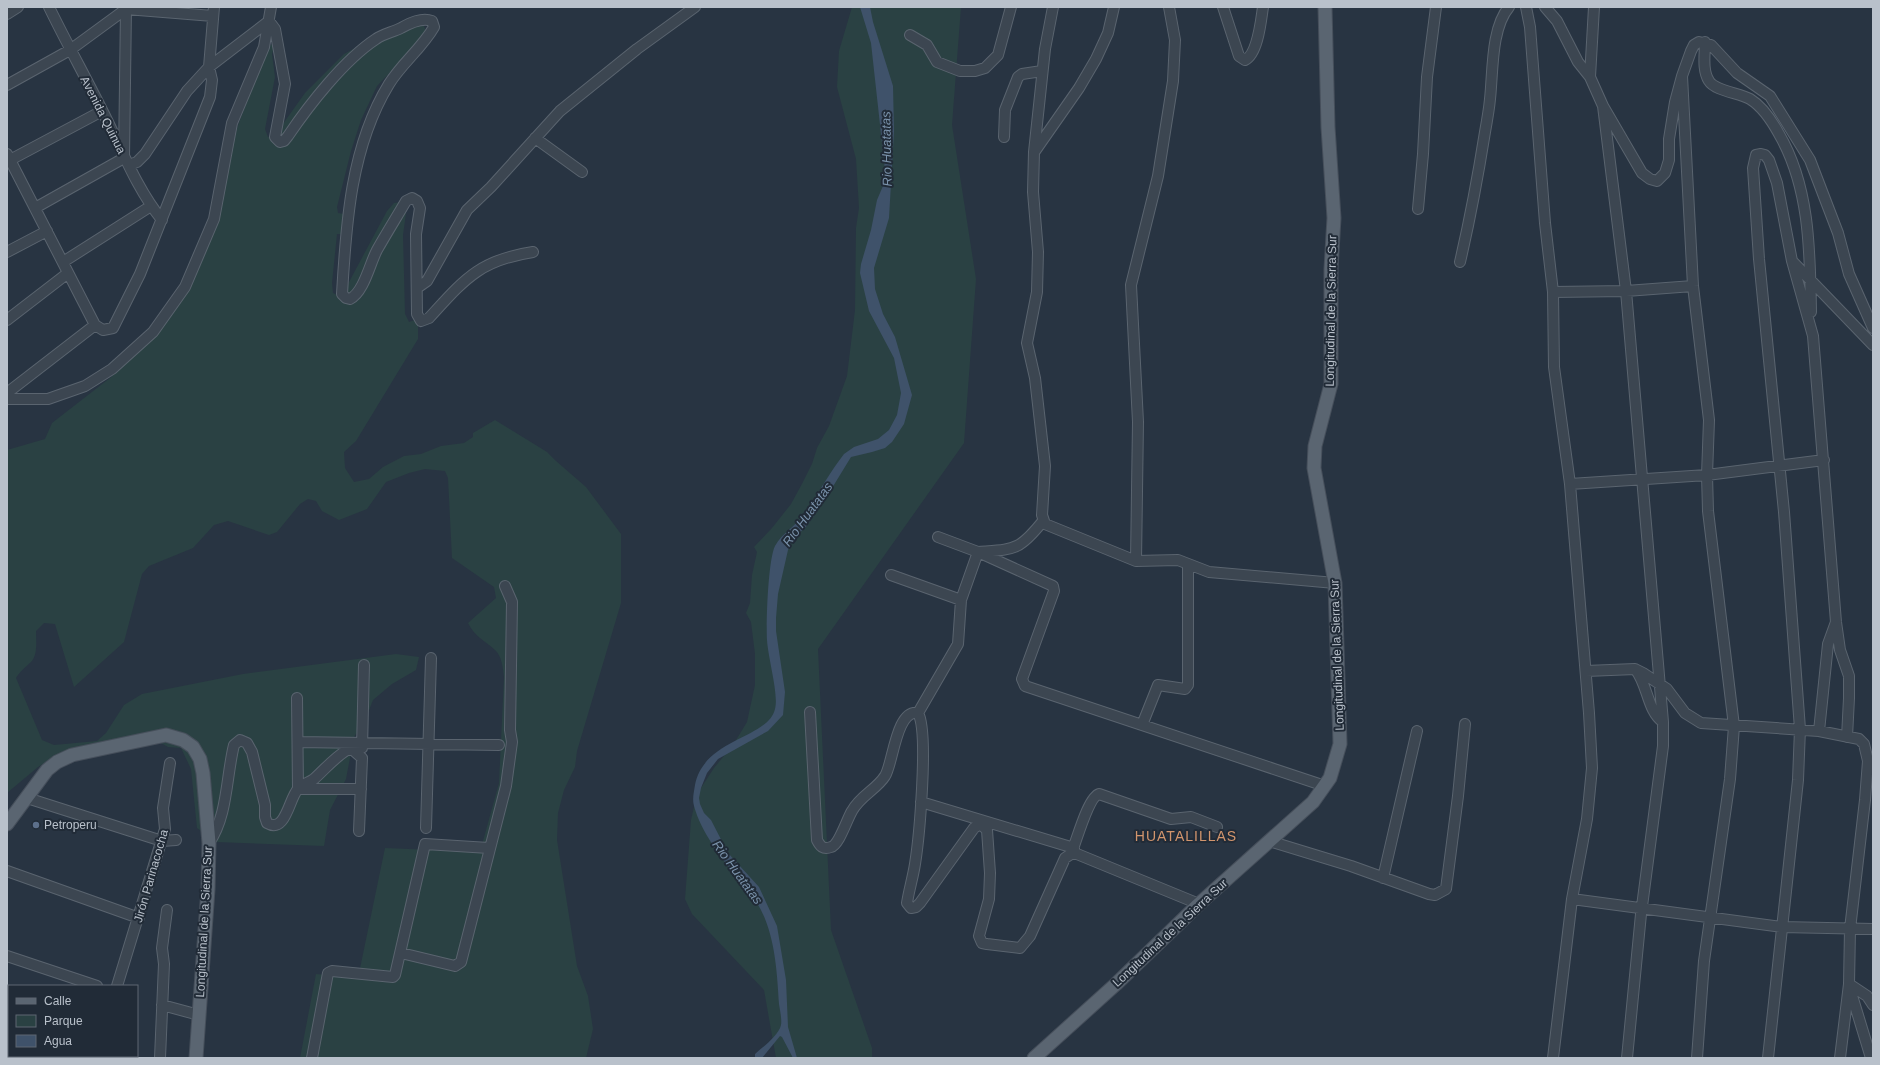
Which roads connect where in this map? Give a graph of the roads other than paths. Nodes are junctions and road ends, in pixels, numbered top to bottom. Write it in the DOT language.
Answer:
graph roads {
  1 [pos="18,7"];
  2 [pos="48,7"];
  3 [pos="271,7"];
  4 [pos="696,7"];
  5 [pos="1011,7"];
  6 [pos="1053,7"];
  7 [pos="1114,7"];
  8 [pos="1169,7"];
  9 [pos="1223,7"];
  10 [pos="1263,7"];
  11 [pos="1325,7"];
  12 [pos="1436,7"];
  13 [pos="1509,7"];
  14 [pos="1526,7"];
  15 [pos="1545,7"];
  16 [pos="1594,7"];
  17 [pos="126,8"];
  18 [pos="213,11"];
  19 [pos="7,14"];
  20 [pos="269,21"];
  21 [pos="910,35"];
  22 [pos="1705,42"];
  23 [pos="70,50"];
  24 [pos="209,67"];
  25 [pos="1042,71"];
  26 [pos="1682,76"];
  27 [pos="1590,77"];
  28 [pos="7,85"];
  29 [pos="1603,106"];
  30 [pos="102,111"];
  31 [pos="1004,137"];
  32 [pos="535,138"];
  33 [pos="1034,152"];
  34 [pos="9,157"];
  35 [pos="127,161"];
  36 [pos="582,172"];
  37 [pos="151,206"];
  38 [pos="35,208"];
  39 [pos="1418,209"];
  40 [pos="162,220"];
  41 [pos="47,231"];
  42 [pos="7,252"];
  43 [pos="533,252"];
  44 [pos="1792,261"];
  45 [pos="63,262"];
  46 [pos="1460,262"];
  47 [pos="68,273"];
  48 [pos="1810,278"];
  49 [pos="1694,286"];
  50 [pos="417,288"];
  51 [pos="1626,291"];
  52 [pos="1553,292"];
  53 [pos="7,320"];
  54 [pos="1811,324"];
  55 [pos="95,325"];
  56 [pos="1873,328"];
  57 [pos="1873,345"];
  58 [pos="7,393"];
  59 [pos="7,399"];
  60 [pos="1824,460"];
  61 [pos="1780,466"];
  62 [pos="1707,475"];
  63 [pos="1641,480"];
  64 [pos="1570,484"];
  65 [pos="1043,521"];
  66 [pos="938,538"];
  67 [pos="978,552"];
  68 [pos="1136,561"];
  69 [pos="1188,565"];
  70 [pos="891,575"];
  71 [pos="1335,583"];
  72 [pos="505,586"];
  73 [pos="962,600"];
  74 [pos="1836,622"];
  75 [pos="431,658"];
  76 [pos="364,665"];
  77 [pos="1635,669"];
  78 [pos="1586,670"];
  79 [pos="1660,686"];
  80 [pos="297,698"];
  81 [pos="810,712"];
  82 [pos="918,713"];
  83 [pos="1663,722"];
  84 [pos="1465,724"];
  85 [pos="1142,725"];
  86 [pos="1734,726"];
  87 [pos="1800,729"];
  88 [pos="1819,730"];
  89 [pos="1417,731"];
  90 [pos="1846,737"];
  91 [pos="298,742"];
  92 [pos="362,743"];
  93 [pos="428,744"];
  94 [pos="499,745"];
  95 [pos="362,758"];
  96 [pos="170,763"];
  97 [pos="1325,786"];
  98 [pos="298,789"];
  99 [pos="361,789"];
  100 [pos="27,798"];
  101 [pos="921,802"];
  102 [pos="7,824"];
  103 [pos="1217,827"];
  104 [pos="426,828"];
  105 [pos="359,832"];
  106 [pos="176,840"];
  107 [pos="162,841"];
  108 [pos="1269,841"];
  109 [pos="209,843"];
  110 [pos="489,848"];
  111 [pos="1072,851"];
  112 [pos="7,871"];
  113 [pos="1383,878"];
  114 [pos="1572,899"];
  115 [pos="1199,904"];
  116 [pos="1642,908"];
  117 [pos="167,910"];
  118 [pos="1709,917"];
  119 [pos="139,918"];
  120 [pos="1782,927"];
  121 [pos="1850,929"];
  122 [pos="1873,929"];
  123 [pos="401,954"];
  124 [pos="7,956"];
  125 [pos="1848,984"];
  126 [pos="94,985"];
  127 [pos="117,985"];
  128 [pos="162,1005"];
  129 [pos="1873,1005"];
  130 [pos="199,1015"];
  131 [pos="160,1058"];
  132 [pos="196,1058"];
  133 [pos="312,1058"];
  134 [pos="1034,1058"];
  135 [pos="1553,1058"];
  136 [pos="1627,1058"];
  137 [pos="1697,1058"];
  138 [pos="1768,1058"];
  139 [pos="1840,1058"];
  140 [pos="1871,1058"];
  1 -- 19 [label="street"];
  2 -- 23 [label="street, Avenida Quinua"];
  3 -- 20 [label="street"];
  4 -- 32 [label="street"];
  5 -- 21 [label="street"];
  6 -- 25 [label="street"];
  7 -- 33 [label="street"];
  8 -- 68 [label="street"];
  9 -- 10 [label="street"];
  11 -- 71 [label="main road, Longitudinal de la Sierra Sur"];
  12 -- 39 [label="street"];
  13 -- 46 [label="street"];
  14 -- 52 [label="street"];
  15 -- 27 [label="street"];
  16 -- 27 [label="street"];
  17 -- 18 [label="street"];
  17 -- 23 [label="street"];
  17 -- 35 [label="street"];
  18 -- 24 [label="street"];
  20 -- 24 [label="street"];
  20 -- 50 [label="street"];
  20 -- 59 [label="street"];
  22 -- 26 [label="street"];
  22 -- 48 [label="street"];
  22 -- 56 [label="street"];
  23 -- 28 [label="street"];
  23 -- 30 [label="street, Avenida Quinua"];
  24 -- 35 [label="street"];
  24 -- 40 [label="street"];
  25 -- 31 [label="street"];
  25 -- 33 [label="street"];
  26 -- 29 [label="street"];
  26 -- 49 [label="street"];
  27 -- 29 [label="street"];
  29 -- 51 [label="street"];
  30 -- 34 [label="street"];
  30 -- 35 [label="street, Avenida Quinua"];
  32 -- 36 [label="street"];
  32 -- 50 [label="street"];
  33 -- 65 [label="street"];
  34 -- 38 [label="street"];
  35 -- 37 [label="street, Avenida Quinua"];
  35 -- 38 [label="street"];
  37 -- 40 [label="street, Avenida Quinua"];
  37 -- 45 [label="street"];
  38 -- 41 [label="street"];
  40 -- 55 [label="street"];
  41 -- 42 [label="street"];
  41 -- 45 [label="street"];
  43 -- 50 [label="street"];
  44 -- 48 [label="street"];
  44 -- 54 [label="street"];
  44 -- 61 [label="street"];
  45 -- 47 [label="street"];
  47 -- 53 [label="street"];
  47 -- 55 [label="street"];
  48 -- 54 [label="street"];
  48 -- 57 [label="street"];
  49 -- 51 [label="street"];
  49 -- 62 [label="street"];
  51 -- 52 [label="street"];
  51 -- 63 [label="street"];
  52 -- 64 [label="street"];
  54 -- 60 [label="street"];
  55 -- 58 [label="street"];
  60 -- 61 [label="street"];
  60 -- 74 [label="street"];
  61 -- 62 [label="street"];
  61 -- 87 [label="street"];
  62 -- 63 [label="street"];
  62 -- 86 [label="street"];
  63 -- 64 [label="street"];
  63 -- 79 [label="street"];
  64 -- 78 [label="street"];
  65 -- 67 [label="street"];
  65 -- 68 [label="street"];
  66 -- 67 [label="street"];
  67 -- 73 [label="street"];
  67 -- 85 [label="street"];
  68 -- 69 [label="street"];
  69 -- 71 [label="street"];
  69 -- 85 [label="street"];
  70 -- 73 [label="street"];
  71 -- 97 [label="main road, Longitudinal de la Sierra Sur"];
  72 -- 110 [label="street"];
  73 -- 82 [label="street"];
  74 -- 88 [label="street"];
  74 -- 90 [label="street"];
  75 -- 93 [label="street"];
  76 -- 92 [label="street"];
  77 -- 78 [label="street"];
  77 -- 79 [label="street"];
  77 -- 83 [label="street"];
  78 -- 114 [label="street"];
  79 -- 83 [label="street"];
  79 -- 86 [label="street"];
  80 -- 91 [label="street"];
  81 -- 82 [label="street"];
  82 -- 101 [label="street"];
  83 -- 116 [label="street"];
  84 -- 113 [label="street"];
  85 -- 97 [label="street"];
  86 -- 87 [label="street"];
  86 -- 118 [label="street"];
  87 -- 88 [label="street"];
  87 -- 120 [label="street"];
  88 -- 90 [label="street"];
  89 -- 113 [label="street"];
  90 -- 121 [label="street"];
  91 -- 92 [label="street"];
  91 -- 98 [label="street"];
  92 -- 93 [label="street"];
  92 -- 95 [label="street"];
  93 -- 94 [label="street"];
  93 -- 104 [label="street"];
  95 -- 98 [label="street"];
  95 -- 99 [label="street"];
  96 -- 107 [label="street, Jirón Parinacocha"];
  97 -- 108 [label="main road, Longitudinal de la Sierra Sur"];
  98 -- 99 [label="street"];
  98 -- 109 [label="street"];
  99 -- 105 [label="street"];
  100 -- 102 [label="main road, Longitudinal de la Sierra Sur"];
  100 -- 107 [label="street"];
  100 -- 109 [label="main road, Longitudinal de la Sierra Sur"];
  101 -- 111 [label="street"];
  101 -- 111 [label="street"];
  103 -- 111 [label="street"];
  106 -- 107 [label="street"];
  107 -- 119 [label="street, Jirón Parinacocha"];
  108 -- 113 [label="street"];
  108 -- 115 [label="main road, Longitudinal de la Sierra Sur"];
  109 -- 130 [label="main road, Longitudinal de la Sierra Sur"];
  110 -- 123 [label="street"];
  110 -- 123 [label="street"];
  111 -- 115 [label="street"];
  112 -- 119 [label="street"];
  114 -- 116 [label="street"];
  114 -- 135 [label="street"];
  115 -- 134 [label="main road, Longitudinal de la Sierra Sur"];
  116 -- 118 [label="street"];
  116 -- 136 [label="street"];
  117 -- 128 [label="street"];
  118 -- 120 [label="street"];
  118 -- 137 [label="street"];
  119 -- 127 [label="street, Jirón Parinacocha"];
  120 -- 121 [label="street"];
  120 -- 138 [label="street"];
  121 -- 122 [label="street"];
  121 -- 125 [label="street"];
  123 -- 133 [label="street"];
  124 -- 126 [label="street"];
  125 -- 129 [label="street"];
  125 -- 139 [label="street"];
  125 -- 140 [label="street"];
  128 -- 130 [label="street"];
  128 -- 131 [label="street"];
  130 -- 132 [label="main road, Longitudinal de la Sierra Sur"];
}
